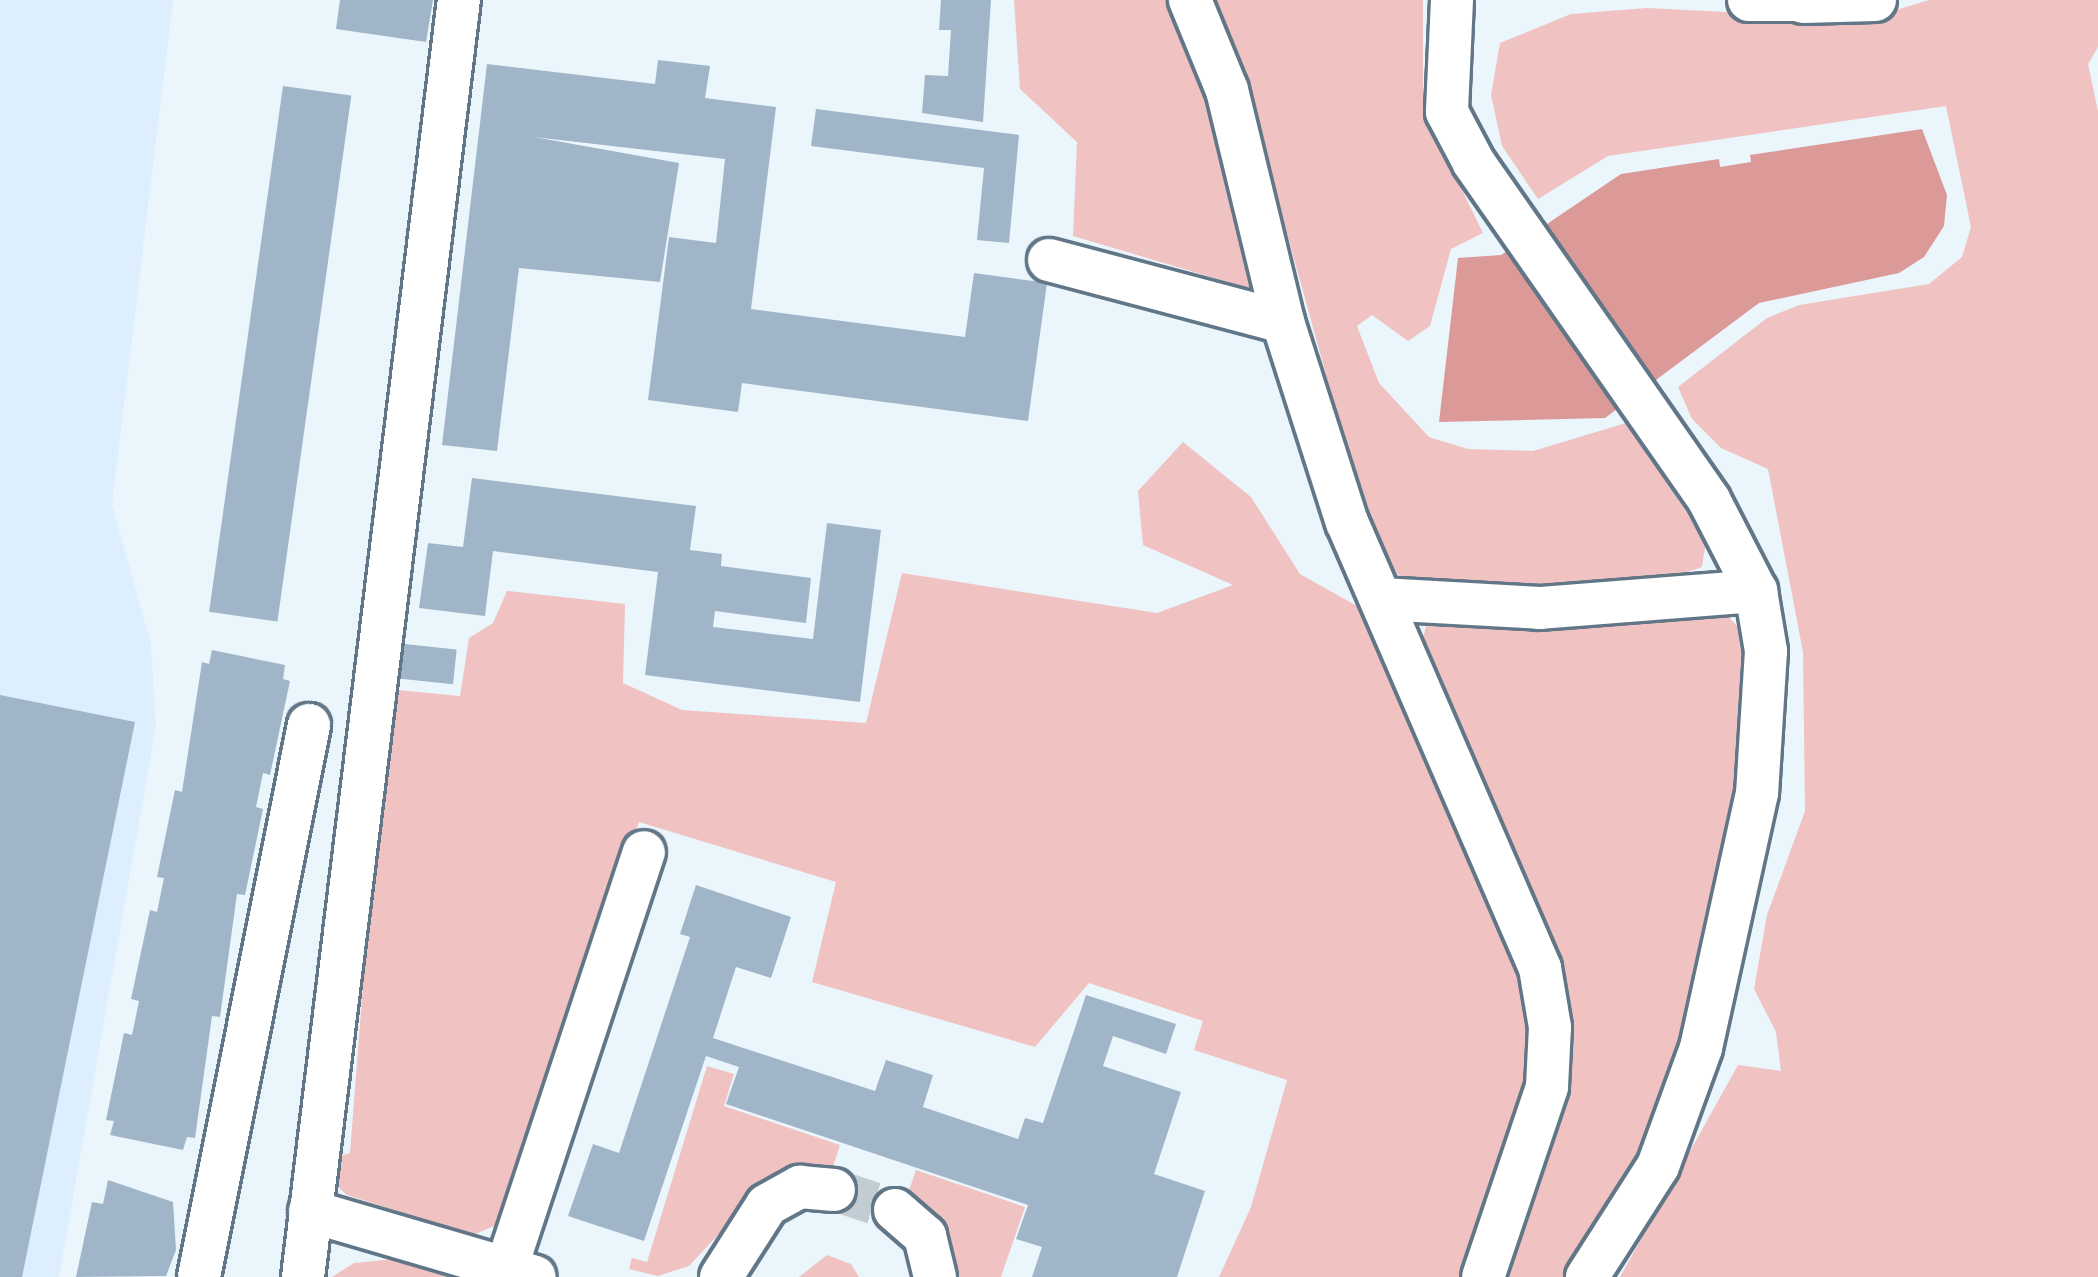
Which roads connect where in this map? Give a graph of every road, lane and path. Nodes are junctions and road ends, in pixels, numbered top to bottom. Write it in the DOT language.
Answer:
graph roads {
  1 [pos="459,0"];
  2 [pos="1190,0"];
  3 [pos="1452,0"];
  4 [pos="1749,0"];
  5 [pos="1875,0"];
  6 [pos="1803,1"];
  7 [pos="1049,260"];
  8 [pos="1283,322"];
  9 [pos="1756,591"];
  10 [pos="1381,599"];
  11 [pos="309,725"];
  12 [pos="644,852"];
  13 [pos="834,1190"];
  14 [pos="895,1210"];
  15 [pos="310,1211"];
  16 [pos="520,1273"];
  17 [pos="200,1277"];
  18 [pos="303,1277"];
  19 [pos="721,1277"];
  20 [pos="935,1277"];
  21 [pos="1484,1277"];
  22 [pos="1587,1277"];
  1 -- 15 [label="street"];
  2 -- 8 [label="street"];
  3 -- 9 [label="street"];
  4 -- 6 [label="street"];
  5 -- 6 [label="street"];
  7 -- 8 [label="street"];
  8 -- 10 [label="street"];
  9 -- 10 [label="street"];
  9 -- 22 [label="street"];
  10 -- 21 [label="street"];
  11 -- 17 [label="street"];
  12 -- 16 [label="street"];
  13 -- 19 [label="street"];
  14 -- 20 [label="street"];
  15 -- 16 [label="street"];
  15 -- 18 [label="street"];
}
